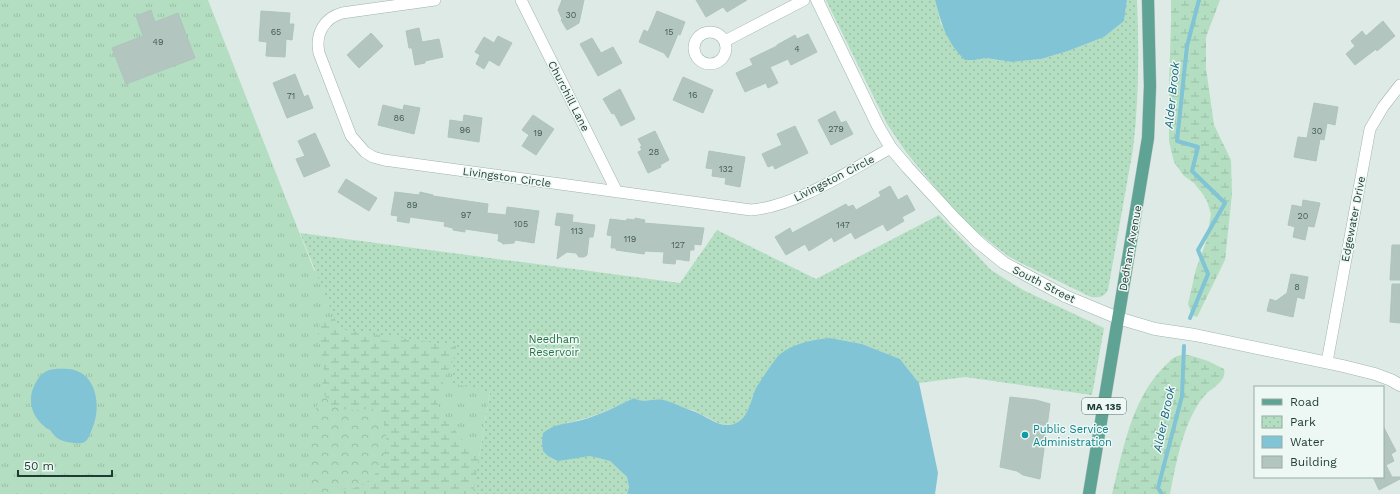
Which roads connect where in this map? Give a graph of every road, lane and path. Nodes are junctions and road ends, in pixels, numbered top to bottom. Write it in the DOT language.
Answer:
graph roads {
  1 [pos="435,0"];
  2 [pos="521,0"];
  3 [pos="804,0"];
  4 [pos="817,0"];
  5 [pos="1148,0"];
  6 [pos="725,40"];
  7 [pos="1400,84"];
  8 [pos="891,148"];
  9 [pos="617,192"];
  10 [pos="1118,318"];
  11 [pos="1327,362"];
  12 [pos="1400,385"];
  13 [pos="1089,494"];
  1 -- 9 [label="street, Livingston Circle"];
  2 -- 9 [label="street, Churchill Lane"];
  3 -- 6 [label="street"];
  4 -- 8 [label="street, South Street"];
  5 -- 10 [label="main road, Dedham Avenue / MA 135"];
  7 -- 11 [label="street, Edgewater Drive"];
  8 -- 9 [label="street, Livingston Circle"];
  8 -- 10 [label="street, South Street"];
  10 -- 11 [label="street, South Street"];
  10 -- 13 [label="main road, Dedham Avenue / MA 135"];
  11 -- 12 [label="street, South Street"];
}
